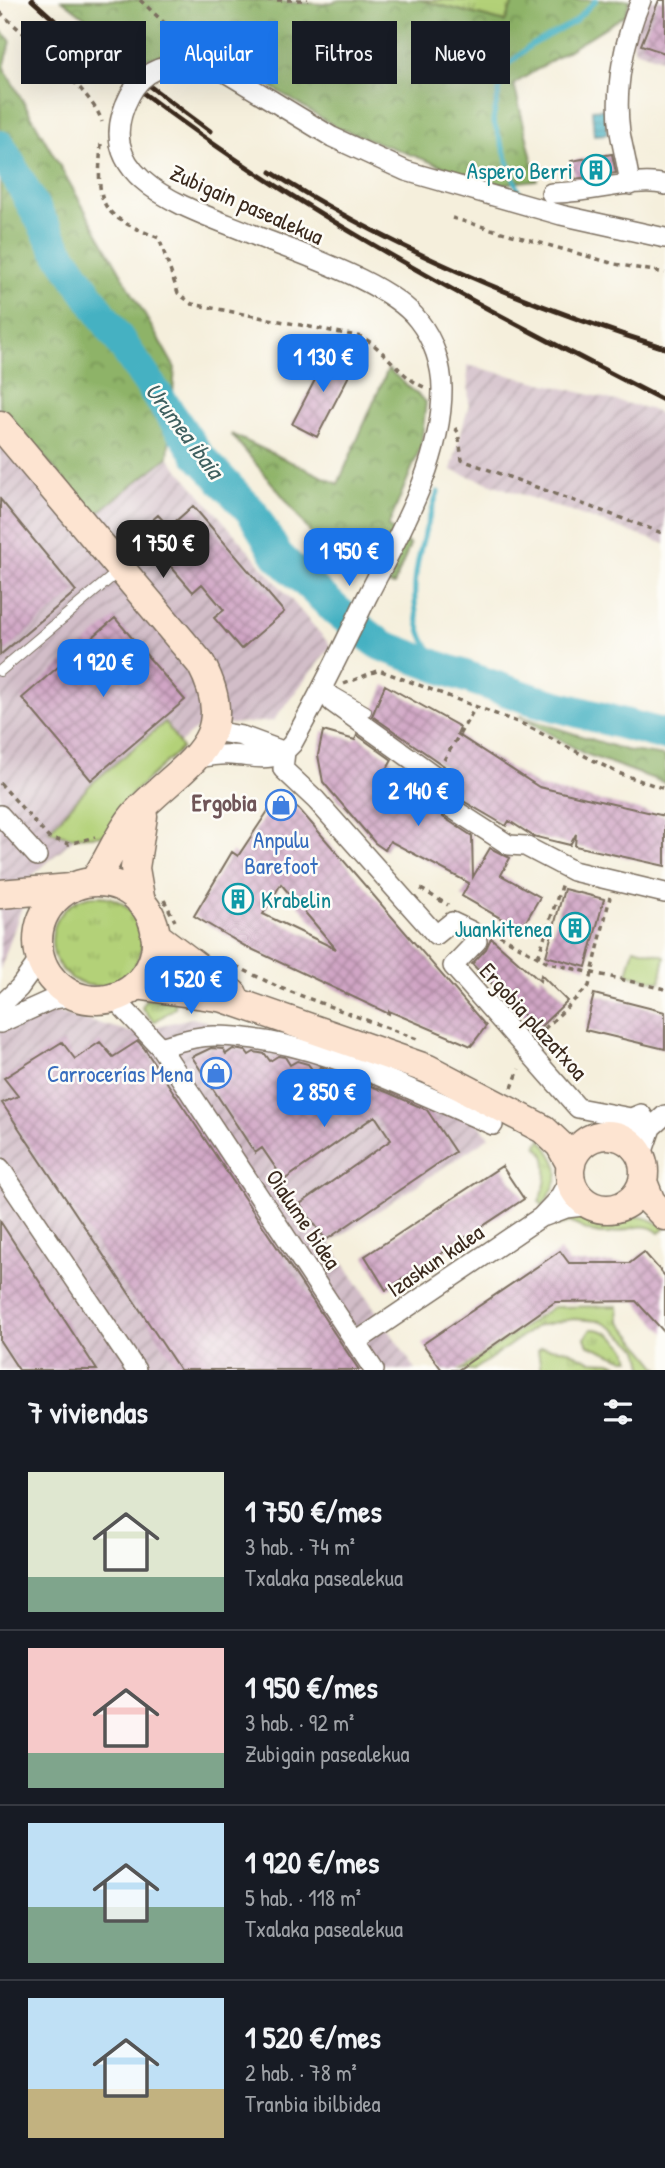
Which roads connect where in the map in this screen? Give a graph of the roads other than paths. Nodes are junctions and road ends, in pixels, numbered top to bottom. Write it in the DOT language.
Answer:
graph roads {
  1 [pos="642,0"];
  2 [pos="631,185"];
  3 [pos="665,185"];
  4 [pos="551,193"];
  5 [pos="665,238"];
  6 [pos="0,425"];
  7 [pos="121,569"];
  8 [pos="0,671"];
  9 [pos="329,689"];
  10 [pos="366,711"];
  11 [pos="214,730"];
  12 [pos="285,752"];
  13 [pos="198,758"];
  14 [pos="150,800"];
  15 [pos="0,815"];
  16 [pos="37,856"];
  17 [pos="82,885"];
  18 [pos="665,893"];
  19 [pos="0,894"];
  20 [pos="151,899"];
  21 [pos="0,902"];
  22 [pos="166,931"];
  23 [pos="39,946"];
  24 [pos="125,992"];
  25 [pos="74,996"];
  26 [pos="0,1006"];
  27 [pos="253,1007"];
  28 [pos="0,1023"];
  29 [pos="160,1047"];
  30 [pos="658,1121"];
  31 [pos="494,1125"];
  32 [pos="543,1129"];
  33 [pos="592,1138"];
  34 [pos="0,1168"];
  35 [pos="634,1170"];
  36 [pos="571,1171"];
  37 [pos="592,1205"];
  38 [pos="661,1212"];
  39 [pos="541,1217"];
  40 [pos="356,1342"];
  41 [pos="136,1370"];
  42 [pos="374,1370"];
  1 -- 2 [label="street"];
  2 -- 3 [label="street"];
  2 -- 4 [label="street"];
  5 -- 9 [label="street, Zubigain pasealekua, bridge"];
  6 -- 7 [label="main road"];
  7 -- 8 [label="lane"];
  7 -- 11 [label="main road"];
  9 -- 10 [label="lane"];
  9 -- 12 [label="street, Zubigain pasealekua"];
  9 -- 18 [label="street"];
  11 -- 12 [label="street"];
  11 -- 13 [label="main road"];
  12 -- 13 [label="street"];
  12 -- 30 [label="street, Ergobia plazatxoa"];
  13 -- 14 [label="main road"];
  14 -- 17 [label="main road"];
  14 -- 20 [label="main road"];
  15 -- 16 [label="street"];
  17 -- 19 [label="main road"];
  17 -- 20 [label="main road"];
  17 -- 23 [label="main road"];
  20 -- 22 [label="main road"];
  21 -- 23 [label="main road"];
  22 -- 24 [label="main road"];
  22 -- 27 [label="main road"];
  23 -- 25 [label="main road"];
  23 -- 26 [label="street"];
  24 -- 25 [label="main road"];
  24 -- 27 [label="main road"];
  24 -- 29 [label="street, Oialume bidea"];
  25 -- 28 [label="street"];
  27 -- 32 [label="main road"];
  29 -- 31 [label="street"];
  29 -- 40 [label="street, Oialume bidea"];
  30 -- 35 [label="street"];
  32 -- 33 [label="main road"];
  32 -- 36 [label="main road"];
  33 -- 35 [label="main road"];
  33 -- 36 [label="main road"];
  34 -- 41 [label="street"];
  35 -- 37 [label="main road"];
  35 -- 38 [label="main road"];
  36 -- 37 [label="main road"];
  36 -- 39 [label="street, Izaskun kalea"];
  37 -- 39 [label="street, Izaskun kalea"];
  39 -- 40 [label="street, Izaskun kalea"];
  40 -- 42 [label="street, Oialume bidea"];
}
